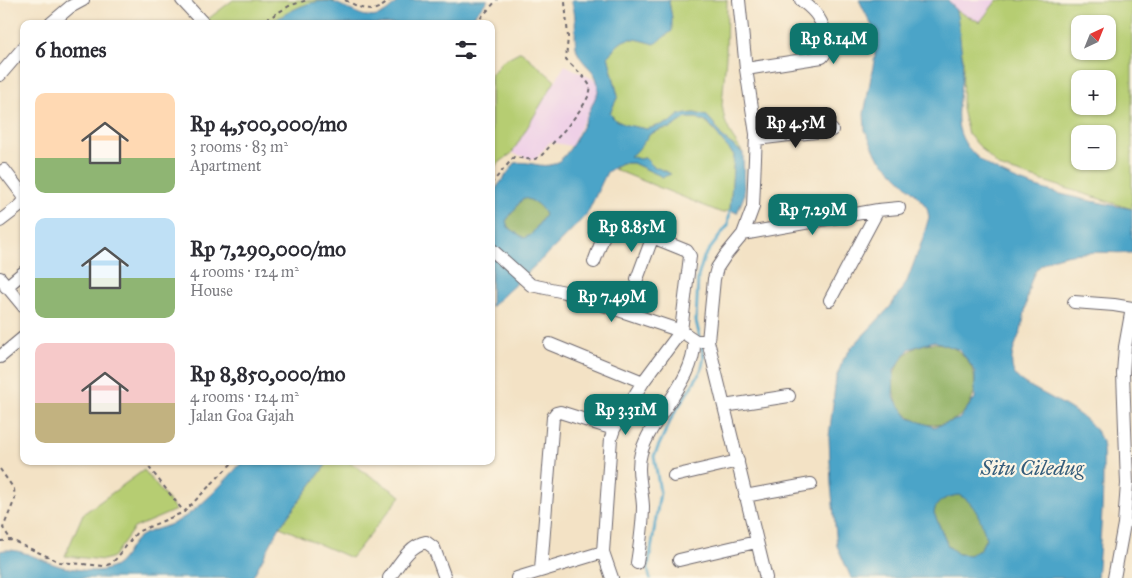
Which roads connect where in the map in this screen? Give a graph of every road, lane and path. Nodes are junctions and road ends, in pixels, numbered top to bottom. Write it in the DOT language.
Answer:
graph roads {
  1 [pos="83,0"];
  2 [pos="182,0"];
  3 [pos="307,0"];
  4 [pos="345,0"];
  5 [pos="390,0"];
  6 [pos="497,0"];
  7 [pos="563,0"];
  8 [pos="739,0"];
  9 [pos="801,0"];
  10 [pos="59,20"];
  11 [pos="200,20"];
  12 [pos="266,20"];
  13 [pos="479,20"];
  14 [pos="20,52"];
  15 [pos="746,68"];
  16 [pos="0,75"];
  17 [pos="832,130"];
  18 [pos="756,139"];
  19 [pos="4,170"];
  20 [pos="495,179"];
  21 [pos="20,191"];
  22 [pos="20,206"];
  23 [pos="899,208"];
  24 [pos="878,210"];
  25 [pos="0,221"];
  26 [pos="743,234"];
  27 [pos="653,236"];
  28 [pos="495,253"];
  29 [pos="594,262"];
  30 [pos="20,274"];
  31 [pos="636,279"];
  32 [pos="2,283"];
  33 [pos="830,300"];
  34 [pos="1074,302"];
  35 [pos="20,303"];
  36 [pos="1132,308"];
  37 [pos="681,331"];
  38 [pos="20,340"];
  39 [pos="701,341"];
  40 [pos="550,344"];
  41 [pos="0,358"];
  42 [pos="644,382"];
  43 [pos="789,396"];
  44 [pos="724,406"];
  45 [pos="614,429"];
  46 [pos="738,461"];
  47 [pos="147,465"];
  48 [pos="230,465"];
  49 [pos="0,469"];
  50 [pos="674,476"];
  51 [pos="811,484"];
  52 [pos="746,496"];
  53 [pos="184,512"];
  54 [pos="11,540"];
  55 [pos="0,541"];
  56 [pos="756,542"];
  57 [pos="603,552"];
  58 [pos="679,560"];
  59 [pos="637,563"];
  60 [pos="541,570"];
  61 [pos="389,578"];
  62 [pos="445,578"];
  63 [pos="517,578"];
  64 [pos="612,578"];
  65 [pos="766,578"];
  66 [pos="1114,578"];
  1 -- 10 [label="street"];
  2 -- 11 [label="street"];
  3 -- 12 [label="path"];
  4 -- 5 [label="path"];
  6 -- 13 [label="path"];
  7 -- 20 [label="path"];
  8 -- 15 [label="street"];
  9 -- 15 [label="street"];
  14 -- 16 [label="street"];
  15 -- 18 [label="street"];
  17 -- 18 [label="street"];
  18 -- 26 [label="street"];
  19 -- 21 [label="street"];
  22 -- 25 [label="street"];
  23 -- 24 [label="street"];
  24 -- 26 [label="street"];
  24 -- 33 [label="street"];
  26 -- 39 [label="street"];
  27 -- 29 [label="street"];
  27 -- 31 [label="street"];
  27 -- 37 [label="street"];
  28 -- 37 [label="street"];
  30 -- 32 [label="street"];
  32 -- 35 [label="street"];
  34 -- 36 [label="street"];
  36 -- 66 [label="street"];
  37 -- 39 [label="street"];
  37 -- 42 [label="street"];
  38 -- 41 [label="street"];
  39 -- 44 [label="street"];
  39 -- 59 [label="street"];
  40 -- 42 [label="street"];
  42 -- 45 [label="street"];
  43 -- 44 [label="street"];
  44 -- 46 [label="street"];
  45 -- 57 [label="street"];
  45 -- 60 [label="street"];
  46 -- 50 [label="street"];
  46 -- 52 [label="street"];
  47 -- 53 [label="path"];
  48 -- 53 [label="path"];
  49 -- 54 [label="path"];
  51 -- 52 [label="street"];
  52 -- 56 [label="street"];
  53 -- 54 [label="path"];
  54 -- 55 [label="path"];
  56 -- 58 [label="street"];
  56 -- 65 [label="street"];
  57 -- 60 [label="street"];
  57 -- 64 [label="street"];
  60 -- 63 [label="street"];
  61 -- 62 [label="street"];
}
